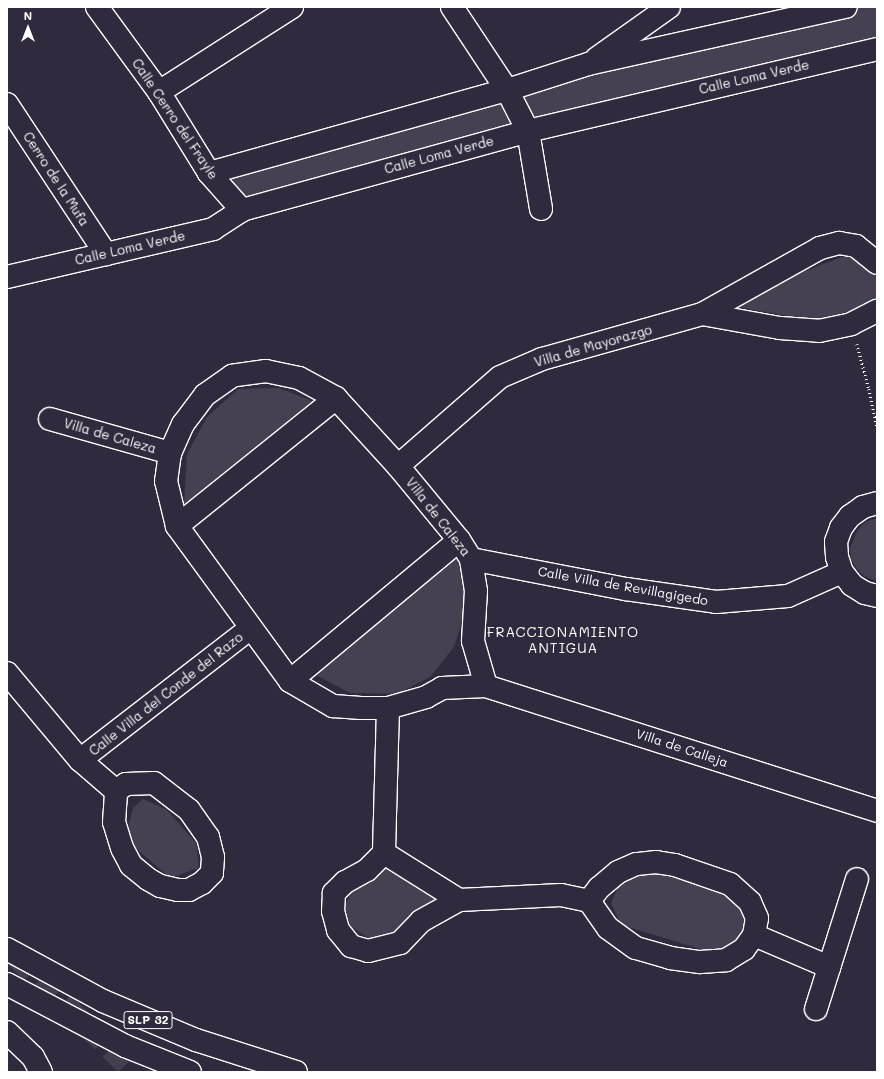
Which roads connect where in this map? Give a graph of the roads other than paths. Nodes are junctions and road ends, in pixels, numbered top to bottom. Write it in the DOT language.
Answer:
graph roads {
  1 [pos="97,7"];
  2 [pos="292,7"];
  3 [pos="452,7"];
  4 [pos="669,7"];
  5 [pos="846,7"];
  6 [pos="877,49"];
  7 [pos="588,64"];
  8 [pos="507,90"];
  9 [pos="159,92"];
  10 [pos="7,104"];
  11 [pos="528,131"];
  12 [pos="209,173"];
  13 [pos="541,209"];
  14 [pos="242,210"];
  15 [pos="106,254"];
  16 [pos="877,263"];
  17 [pos="7,277"];
  18 [pos="877,311"];
  19 [pos="702,314"];
  20 [pos="336,398"];
  21 [pos="50,419"];
  22 [pos="170,453"];
  23 [pos="398,466"];
  24 [pos="877,503"];
  25 [pos="177,526"];
  26 [pos="459,540"];
  27 [pos="471,559"];
  28 [pos="842,572"];
  29 [pos="871,594"];
  30 [pos="877,613"];
  31 [pos="251,628"];
  32 [pos="7,674"];
  33 [pos="290,681"];
  34 [pos="486,686"];
  35 [pos="388,708"];
  36 [pos="80,760"];
  37 [pos="116,792"];
  38 [pos="877,811"];
  39 [pos="384,853"];
  40 [pos="857,879"];
  41 [pos="459,900"];
  42 [pos="589,901"];
  43 [pos="754,934"];
  44 [pos="7,949"];
  45 [pos="829,967"];
  46 [pos="7,984"];
  47 [pos="816,1009"];
  48 [pos="7,1032"];
  49 [pos="41,1072"];
  50 [pos="190,1072"];
  51 [pos="296,1072"];
  1 -- 9 [label="main road, Calle Cerro del Frayle"];
  2 -- 9 [label="main road"];
  3 -- 8 [label="main road"];
  4 -- 7 [label="main road"];
  5 -- 7 [label="main road"];
  6 -- 11 [label="main road, Calle Loma Verde"];
  7 -- 8 [label="main road"];
  8 -- 11 [label="main road"];
  8 -- 12 [label="main road"];
  9 -- 12 [label="main road, Calle Cerro del Frayle"];
  10 -- 15 [label="main road, Cerro de la Mufa"];
  11 -- 13 [label="main road"];
  11 -- 14 [label="main road, Calle Loma Verde"];
  12 -- 14 [label="main road, Calle Cerro del Frayle"];
  14 -- 15 [label="main road, Calle Loma Verde"];
  15 -- 17 [label="main road, Calle Loma Verde"];
  16 -- 19 [label="main road, Villa de Mayorazgo"];
  18 -- 19 [label="main road, Villa de Mayorazgo"];
  19 -- 23 [label="main road, Villa de Mayorazgo"];
  20 -- 22 [label="main road, Villa de Caleza"];
  20 -- 23 [label="main road, Villa de Caleza"];
  20 -- 25 [label="main road"];
  21 -- 22 [label="main road, Villa de Caleza"];
  22 -- 25 [label="main road, Villa de Caleza"];
  23 -- 26 [label="main road, Villa de Caleza"];
  24 -- 28 [label="main road"];
  25 -- 31 [label="main road, Villa de Caleza"];
  26 -- 27 [label="main road, Villa de Caleza"];
  26 -- 33 [label="main road"];
  27 -- 28 [label="main road, Calle Villa de Revillagigedo"];
  27 -- 34 [label="main road, Villa de Caleza"];
  28 -- 29 [label="main road"];
  29 -- 30 [label="main road"];
  31 -- 33 [label="main road, Villa de Caleza"];
  31 -- 36 [label="main road, Calle Villa del Conde del Razo"];
  32 -- 36 [label="main road"];
  33 -- 35 [label="main road, Villa de Caleza"];
  34 -- 35 [label="main road, Villa de Caleza"];
  34 -- 38 [label="main road, Villa de Calleja"];
  35 -- 39 [label="main road"];
  36 -- 37 [label="main road"];
  37 -- 37 [label="main road"];
  39 -- 41 [label="main road"];
  39 -- 41 [label="main road"];
  40 -- 45 [label="main road"];
  41 -- 42 [label="main road"];
  42 -- 43 [label="main road"];
  42 -- 43 [label="main road"];
  43 -- 45 [label="main road"];
  44 -- 51 [label="main road, SLP 32"];
  45 -- 47 [label="main road"];
  46 -- 50 [label="main road, SLP 32"];
  48 -- 49 [label="main road"];
}
